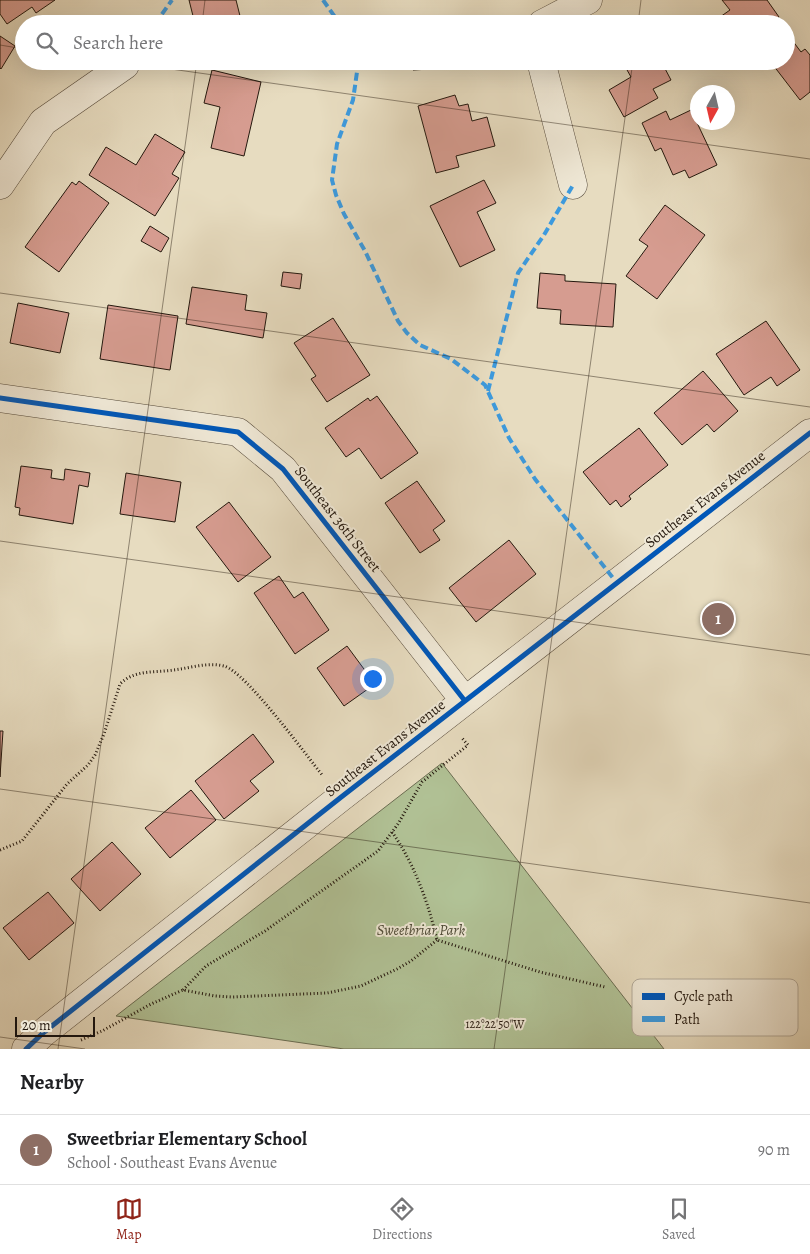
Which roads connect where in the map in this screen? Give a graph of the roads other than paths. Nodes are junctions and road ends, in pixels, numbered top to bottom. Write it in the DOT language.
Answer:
graph roads {
  1 [pos="588,0"];
  2 [pos="559,15"];
  3 [pos="119,70"];
  4 [pos="543,70"];
  5 [pos="0,185"];
  6 [pos="573,185"];
  7 [pos="0,398"];
  8 [pos="810,433"];
  9 [pos="455,709"];
  10 [pos="34,1041"];
  1 -- 2 [label="street"];
  3 -- 5 [label="street"];
  4 -- 6 [label="street"];
  7 -- 9 [label="street, Southeast 36th Street"];
  8 -- 9 [label="street, Southeast Evans Avenue"];
  9 -- 10 [label="street, Southeast Evans Avenue"];
}
